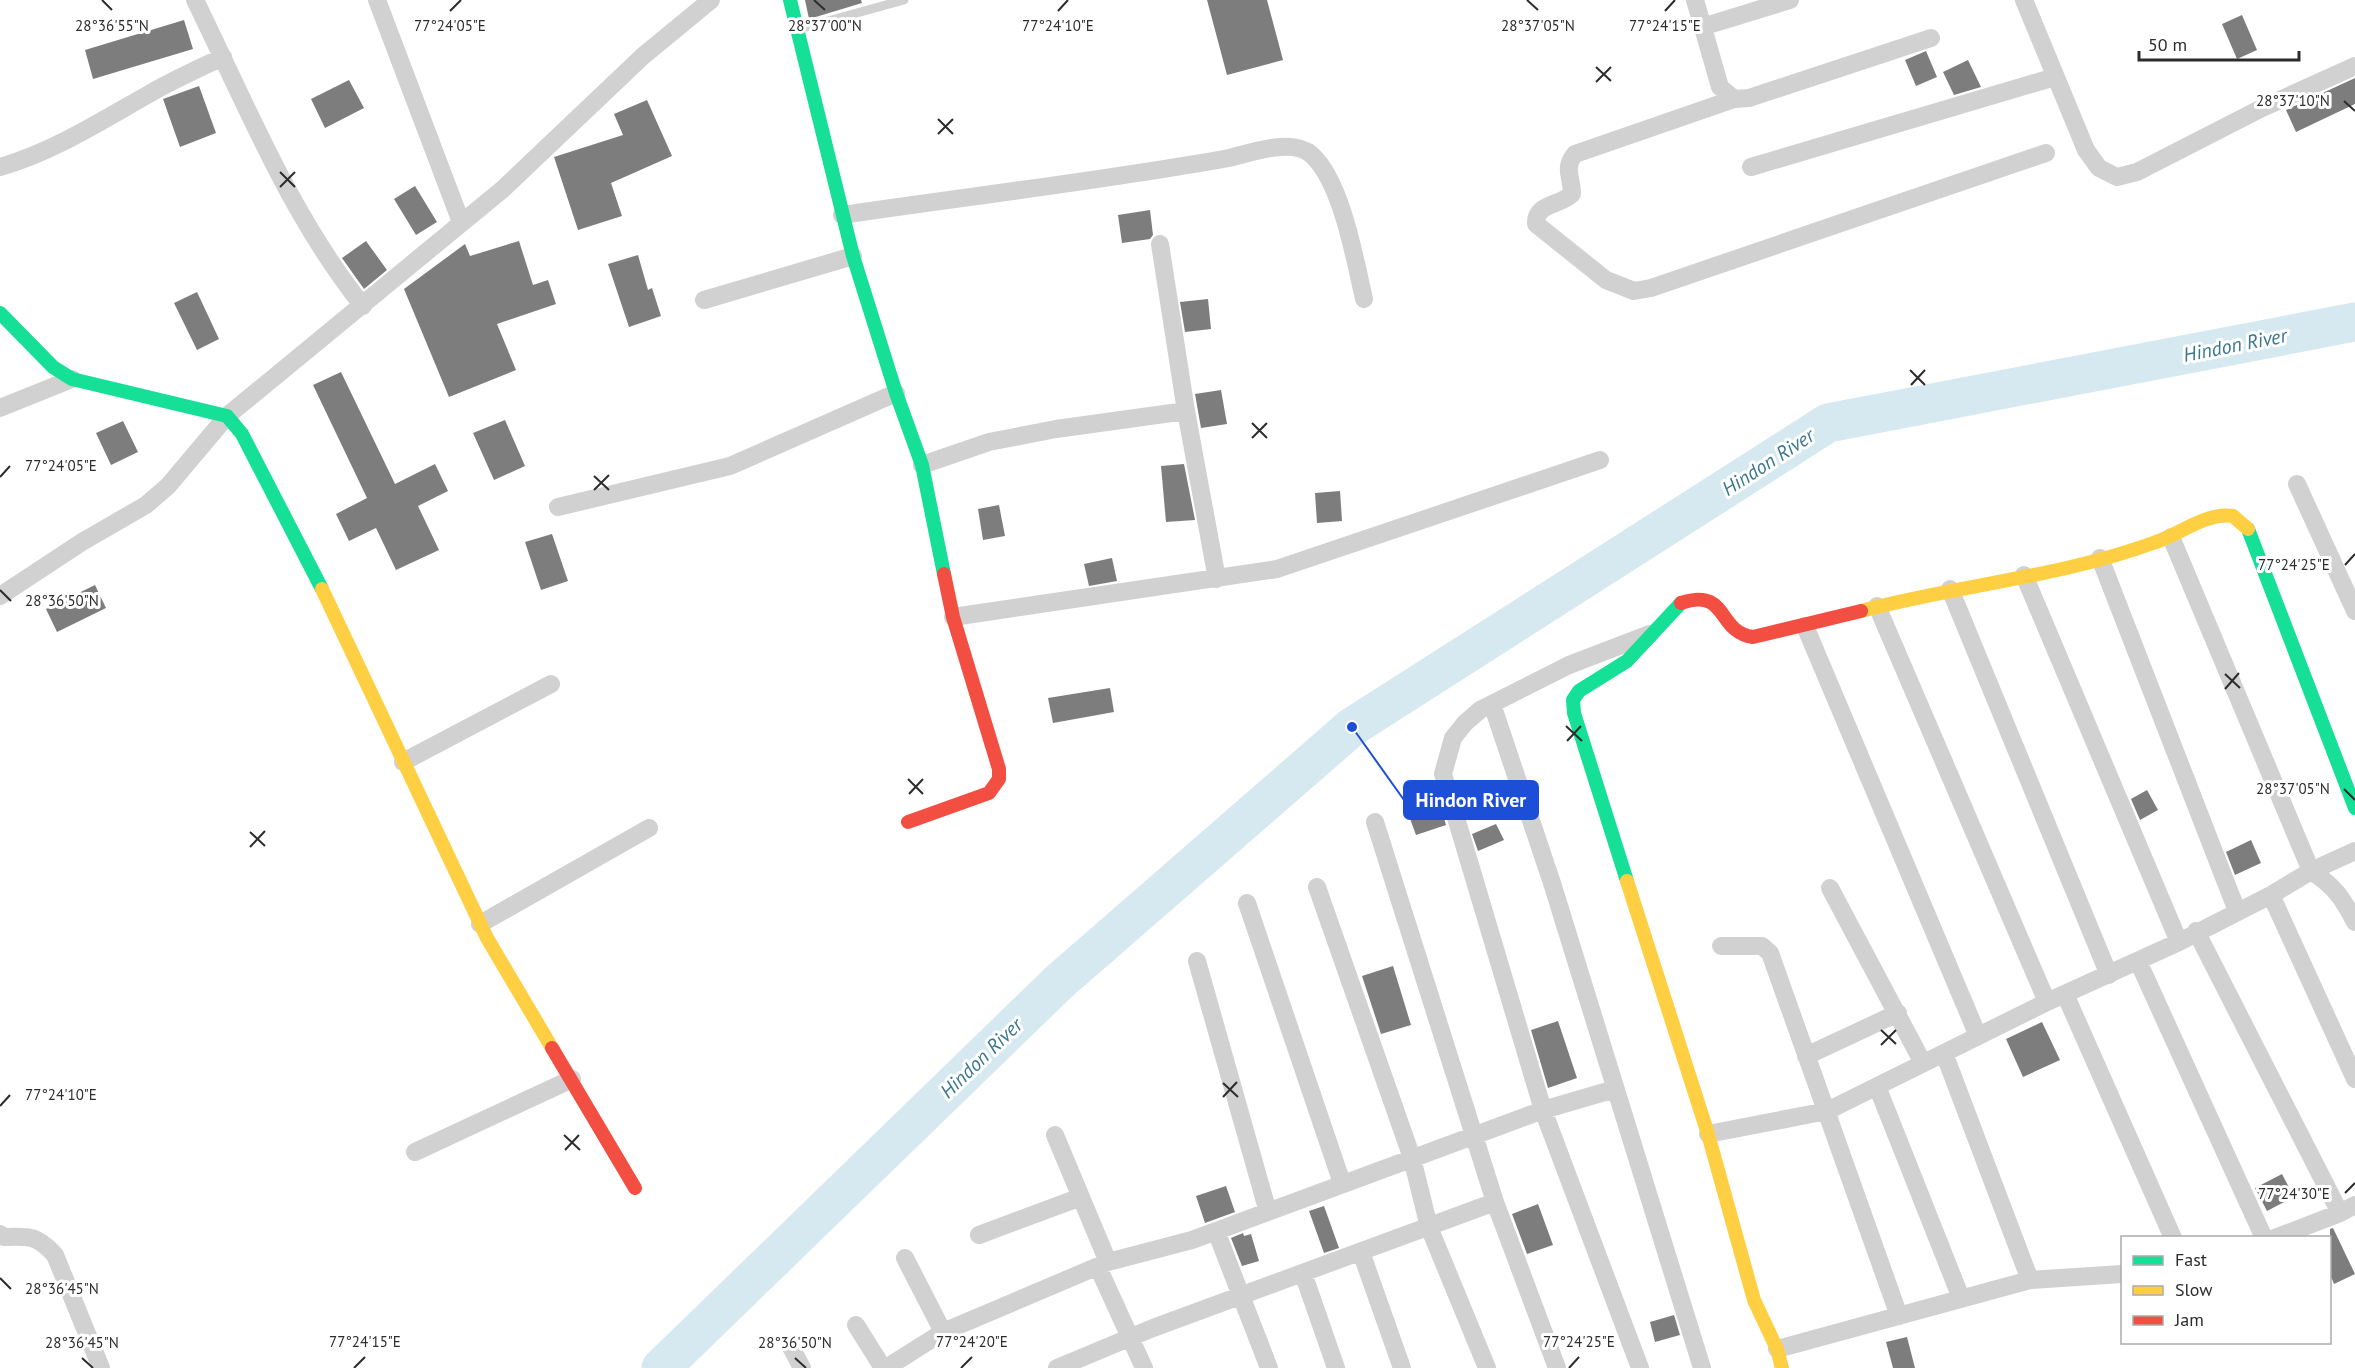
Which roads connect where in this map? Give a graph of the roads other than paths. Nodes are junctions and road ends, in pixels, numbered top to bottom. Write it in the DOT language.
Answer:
graph roads {
  1 [pos="195,0"];
  2 [pos="376,0"];
  3 [pos="711,0"];
  4 [pos="790,0"];
  5 [pos="904,0"];
  6 [pos="1695,0"];
  7 [pos="1790,0"];
  8 [pos="2024,0"];
  9 [pos="1702,27"];
  10 [pos="799,29"];
  11 [pos="1931,38"];
  12 [pos="223,57"];
  13 [pos="2355,66"];
  14 [pos="2055,77"];
  15 [pos="1734,99"];
  16 [pos="2046,153"];
  17 [pos="0,166"];
  18 [pos="1751,167"];
  19 [pos="842,215"];
  20 [pos="461,222"];
  21 [pos="1160,244"];
  22 [pos="853,256"];
  23 [pos="1365,299"];
  24 [pos="704,300"];
  25 [pos="363,306"];
  26 [pos="0,313"];
  27 [pos="72,378"];
  28 [pos="896,393"];
  29 [pos="0,408"];
  30 [pos="1186,411"];
  31 [pos="227,416"];
  32 [pos="1600,460"];
  33 [pos="922,465"];
  34 [pos="2297,483"];
  35 [pos="558,507"];
  36 [pos="2171,537"];
  37 [pos="2100,558"];
  38 [pos="2024,575"];
  39 [pos="1217,579"];
  40 [pos="1950,589"];
  41 [pos="0,596"];
  42 [pos="1877,606"];
  43 [pos="2355,611"];
  44 [pos="953,617"];
  45 [pos="1805,626"];
  46 [pos="1651,634"];
  47 [pos="551,684"];
  48 [pos="1492,704"];
  49 [pos="403,762"];
  50 [pos="2355,808"];
  51 [pos="908,822"];
  52 [pos="1375,822"];
  53 [pos="648,828"];
  54 [pos="2355,851"];
  55 [pos="2311,871"];
  56 [pos="1317,887"];
  57 [pos="1830,888"];
  58 [pos="2271,895"];
  59 [pos="1247,903"];
  60 [pos="2237,911"];
  61 [pos="2355,922"];
  62 [pos="480,924"];
  63 [pos="2196,931"];
  64 [pos="2179,942"];
  65 [pos="1721,946"];
  66 [pos="1197,961"];
  67 [pos="2138,961"];
  68 [pos="2109,975"];
  69 [pos="2065,994"];
  70 [pos="2047,1002"];
  71 [pos="1898,1014"];
  72 [pos="1978,1036"];
  73 [pos="1944,1053"];
  74 [pos="1806,1056"];
  75 [pos="1923,1063"];
  76 [pos="572,1079"];
  77 [pos="2355,1079"];
  78 [pos="1877,1086"];
  79 [pos="1615,1089"];
  80 [pos="1543,1110"];
  81 [pos="1827,1112"];
  82 [pos="1708,1134"];
  83 [pos="1055,1135"];
  84 [pos="1476,1136"];
  85 [pos="415,1152"];
  86 [pos="1412,1158"];
  87 [pos="1342,1183"];
  88 [pos="635,1188"];
  89 [pos="1081,1197"];
  90 [pos="1495,1202"];
  91 [pos="2347,1209"];
  92 [pos="1268,1212"];
  93 [pos="1429,1227"];
  94 [pos="1216,1231"];
  95 [pos="0,1234"];
  96 [pos="979,1235"];
  97 [pos="2172,1236"];
  98 [pos="2263,1236"];
  99 [pos="2280,1236"];
  100 [pos="1361,1252"];
  101 [pos="905,1258"];
  102 [pos="1103,1265"];
  103 [pos="1304,1274"];
  104 [pos="2121,1274"];
  105 [pos="2030,1280"];
  106 [pos="1243,1296"];
  107 [pos="1962,1298"];
  108 [pos="1899,1316"];
  109 [pos="856,1325"];
  110 [pos="943,1332"];
  111 [pos="1130,1337"];
  112 [pos="791,1347"];
  113 [pos="1777,1349"];
  114 [pos="101,1368"];
  115 [pos="802,1368"];
  116 [pos="884,1368"];
  117 [pos="1056,1368"];
  118 [pos="1144,1368"];
  119 [pos="1269,1368"];
  120 [pos="1336,1368"];
  121 [pos="1402,1368"];
  122 [pos="1487,1368"];
  123 [pos="1557,1368"];
  124 [pos="1640,1368"];
  125 [pos="1702,1368"];
  126 [pos="1782,1368"];
  1 -- 12 [label="street"];
  2 -- 20 [label="street"];
  3 -- 20 [label="street"];
  4 -- 10 [label="street"];
  5 -- 10 [label="lane"];
  6 -- 9 [label="street"];
  7 -- 9 [label="street"];
  8 -- 14 [label="street"];
  9 -- 15 [label="street"];
  10 -- 19 [label="street"];
  11 -- 15 [label="street"];
  12 -- 17 [label="street"];
  12 -- 25 [label="street"];
  13 -- 14 [label="street"];
  14 -- 18 [label="street"];
  15 -- 16 [label="street"];
  19 -- 22 [label="street"];
  19 -- 23 [label="street"];
  20 -- 25 [label="street"];
  21 -- 30 [label="street"];
  22 -- 24 [label="street"];
  22 -- 28 [label="street"];
  25 -- 31 [label="street"];
  26 -- 27 [label="street"];
  27 -- 29 [label="street"];
  27 -- 31 [label="street"];
  28 -- 33 [label="street"];
  28 -- 35 [label="street"];
  30 -- 33 [label="street"];
  30 -- 39 [label="street"];
  31 -- 41 [label="street"];
  31 -- 49 [label="street"];
  32 -- 39 [label="street"];
  33 -- 44 [label="street"];
  34 -- 43 [label="street"];
  36 -- 37 [label="street"];
  36 -- 50 [label="street"];
  36 -- 55 [label="street"];
  37 -- 38 [label="street"];
  37 -- 60 [label="street"];
  38 -- 40 [label="street"];
  38 -- 64 [label="street"];
  39 -- 44 [label="street"];
  40 -- 42 [label="street"];
  40 -- 68 [label="street"];
  42 -- 45 [label="street"];
  42 -- 70 [label="street"];
  44 -- 51 [label="street"];
  45 -- 46 [label="street"];
  45 -- 72 [label="street"];
  46 -- 48 [label="street"];
  46 -- 82 [label="street"];
  47 -- 49 [label="street"];
  48 -- 79 [label="street"];
  48 -- 80 [label="street"];
  49 -- 62 [label="street"];
  52 -- 84 [label="street"];
  53 -- 62 [label="street"];
  54 -- 55 [label="street"];
  55 -- 58 [label="street"];
  55 -- 61 [label="street"];
  56 -- 86 [label="street"];
  57 -- 71 [label="street"];
  58 -- 60 [label="street"];
  58 -- 77 [label="street"];
  59 -- 87 [label="street"];
  60 -- 63 [label="street"];
  62 -- 76 [label="street"];
  63 -- 64 [label="street"];
  63 -- 91 [label="street"];
  64 -- 67 [label="street"];
  65 -- 74 [label="street"];
  66 -- 92 [label="street"];
  67 -- 68 [label="street"];
  67 -- 98 [label="street"];
  68 -- 69 [label="street"];
  69 -- 70 [label="street"];
  69 -- 97 [label="street"];
  70 -- 72 [label="street"];
  71 -- 74 [label="street"];
  71 -- 75 [label="street"];
  72 -- 73 [label="street"];
  73 -- 75 [label="street"];
  73 -- 105 [label="street"];
  74 -- 81 [label="street"];
  75 -- 78 [label="street"];
  76 -- 85 [label="street"];
  76 -- 88 [label="street"];
  78 -- 81 [label="street"];
  78 -- 107 [label="street"];
  79 -- 80 [label="street"];
  79 -- 125 [label="street"];
  80 -- 84 [label="street"];
  80 -- 124 [label="street"];
  81 -- 82 [label="street"];
  81 -- 108 [label="street"];
  82 -- 113 [label="street"];
  83 -- 89 [label="street"];
  84 -- 86 [label="street"];
  84 -- 90 [label="street"];
  86 -- 87 [label="street"];
  86 -- 93 [label="street"];
  87 -- 92 [label="street"];
  89 -- 96 [label="street"];
  89 -- 102 [label="street"];
  90 -- 93 [label="street"];
  90 -- 123 [label="street"];
  91 -- 99 [label="street"];
  92 -- 94 [label="street"];
  93 -- 100 [label="street"];
  93 -- 122 [label="street"];
  94 -- 102 [label="street"];
  94 -- 106 [label="street"];
  95 -- 114 [label="street"];
  100 -- 103 [label="street"];
  100 -- 121 [label="street"];
  101 -- 110 [label="street"];
  102 -- 110 [label="street"];
  102 -- 111 [label="street"];
  103 -- 106 [label="street"];
  103 -- 120 [label="street"];
  104 -- 105 [label="street"];
  105 -- 107 [label="street"];
  106 -- 111 [label="street"];
  106 -- 119 [label="street"];
  107 -- 108 [label="street"];
  108 -- 113 [label="street"];
  109 -- 116 [label="street"];
  110 -- 116 [label="street"];
  111 -- 117 [label="street"];
  111 -- 118 [label="street"];
  112 -- 115 [label="street"];
  113 -- 126 [label="street"];
}
